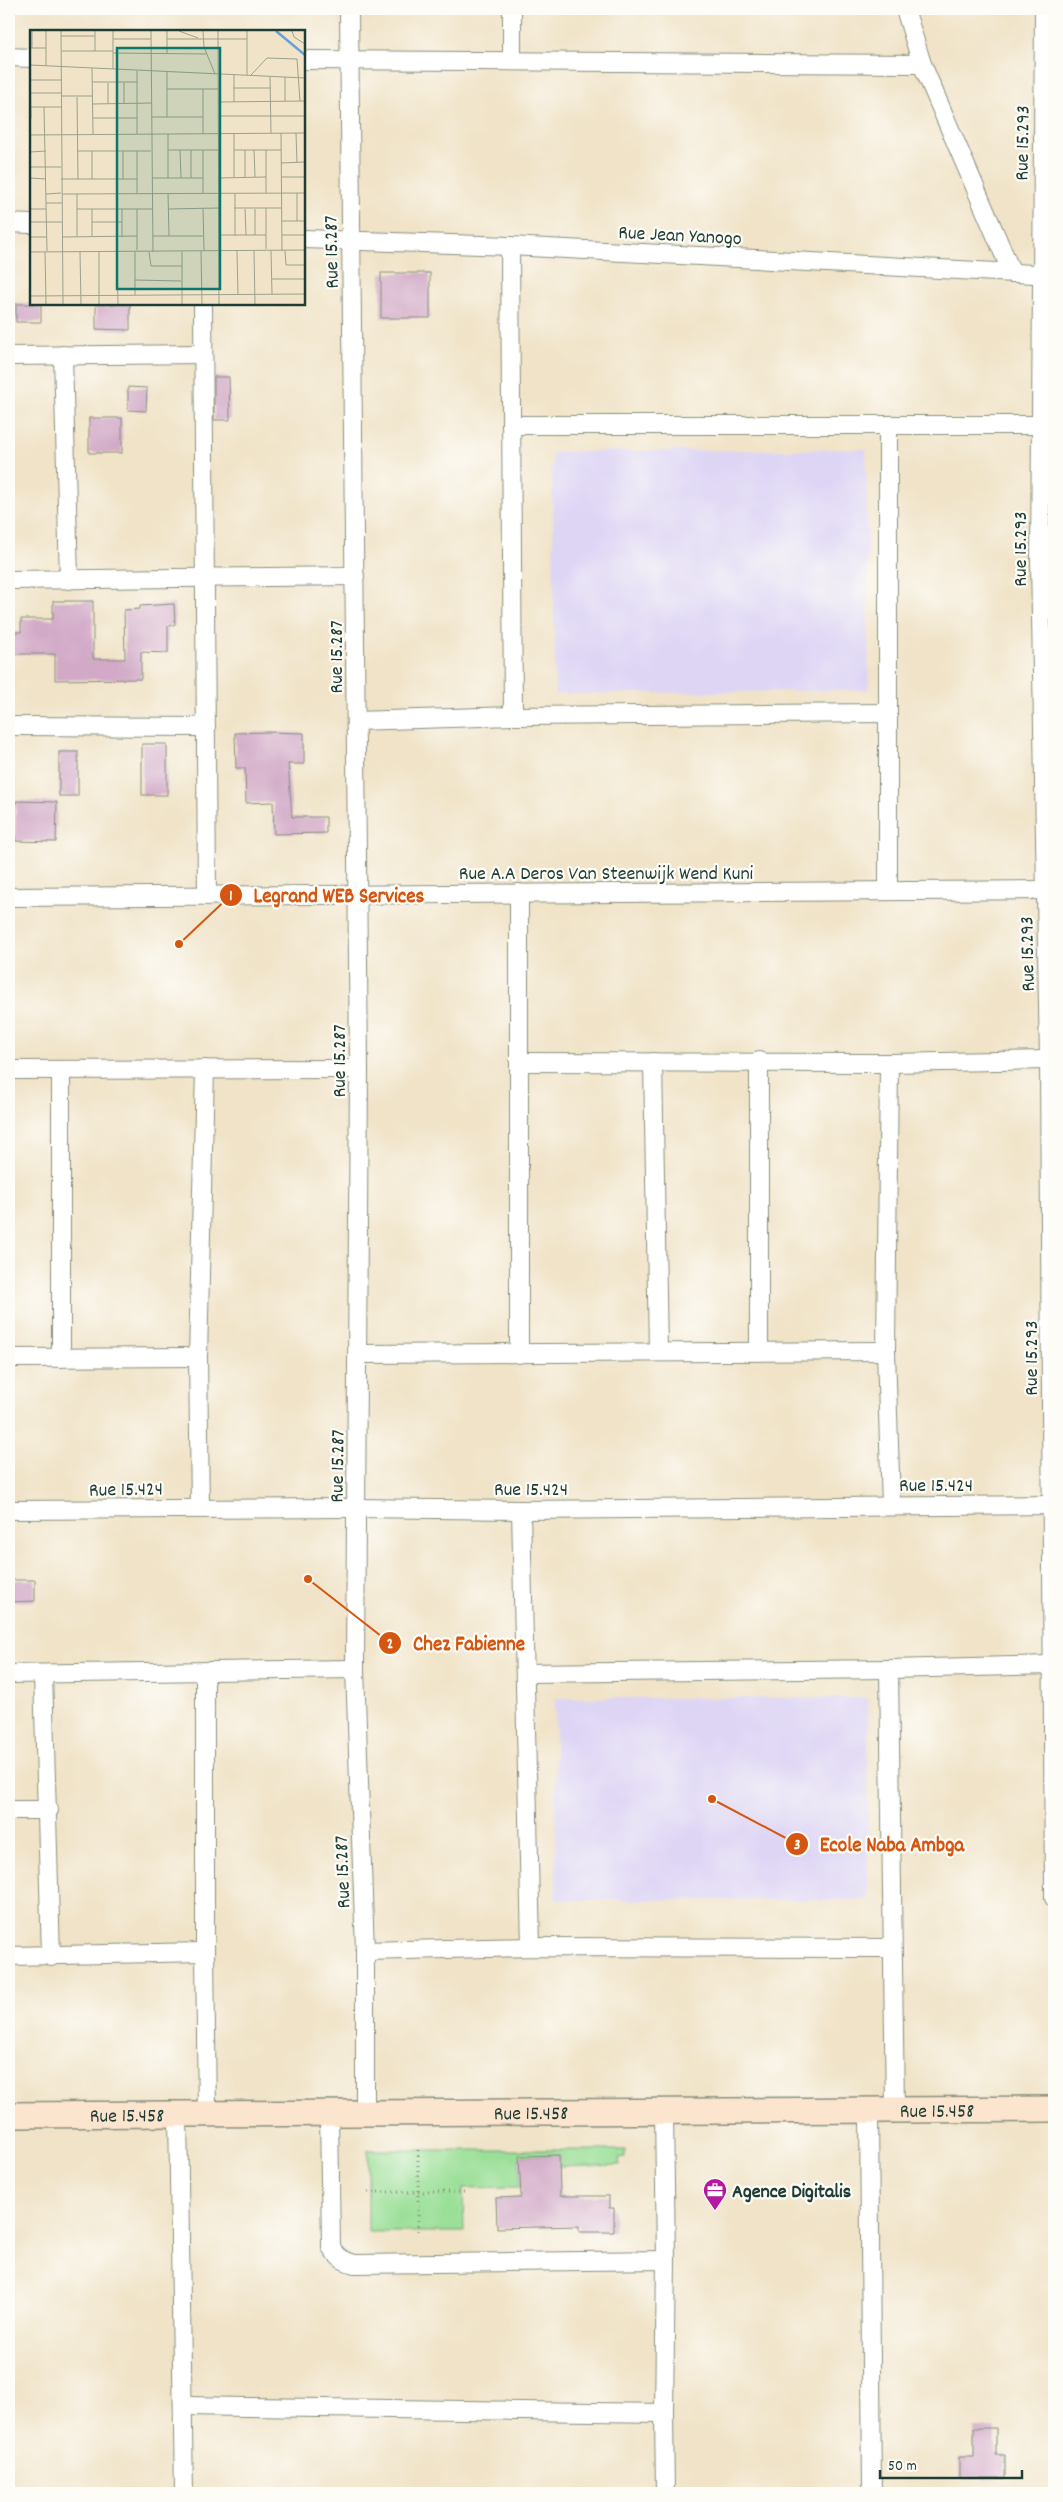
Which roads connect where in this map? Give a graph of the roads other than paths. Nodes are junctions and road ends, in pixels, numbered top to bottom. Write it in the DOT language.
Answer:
graph roads {
  1 [pos="350,9"];
  2 [pos="512,9"];
  3 [pos="904,9"];
  4 [pos="1044,9"];
  5 [pos="9,57"];
  6 [pos="30,58"];
  7 [pos="305,60"];
  8 [pos="350,60"];
  9 [pos="512,61"];
  10 [pos="922,64"];
  11 [pos="9,223"];
  12 [pos="30,224"];
  13 [pos="305,239"];
  14 [pos="351,241"];
  15 [pos="510,246"];
  16 [pos="1012,273"];
  17 [pos="1048,275"];
  18 [pos="203,305"];
  19 [pos="203,354"];
  20 [pos="64,355"];
  21 [pos="9,356"];
  22 [pos="511,425"];
  23 [pos="1041,425"];
  24 [pos="888,426"];
  25 [pos="1047,560"];
  26 [pos="355,576"];
  27 [pos="205,578"];
  28 [pos="9,580"];
  29 [pos="69,580"];
  30 [pos="1049,708"];
  31 [pos="888,713"];
  32 [pos="513,716"];
  33 [pos="356,721"];
  34 [pos="9,726"];
  35 [pos="206,727"];
  36 [pos="1050,890"];
  37 [pos="888,891"];
  38 [pos="519,893"];
  39 [pos="358,895"];
  40 [pos="207,896"];
  41 [pos="9,897"];
  42 [pos="1049,1060"];
  43 [pos="759,1061"];
  44 [pos="519,1062"];
  45 [pos="653,1062"];
  46 [pos="889,1063"];
  47 [pos="204,1069"];
  48 [pos="360,1069"];
  49 [pos="9,1070"];
  50 [pos="61,1070"];
  51 [pos="1053,1345"];
  52 [pos="759,1351"];
  53 [pos="886,1351"];
  54 [pos="658,1352"];
  55 [pos="359,1354"];
  56 [pos="519,1354"];
  57 [pos="198,1357"];
  58 [pos="9,1358"];
  59 [pos="61,1358"];
  60 [pos="1052,1505"];
  61 [pos="891,1506"];
  62 [pos="200,1508"];
  63 [pos="356,1508"];
  64 [pos="9,1510"];
  65 [pos="521,1510"];
  66 [pos="1053,1665"];
  67 [pos="355,1669"];
  68 [pos="889,1669"];
  69 [pos="206,1672"];
  70 [pos="526,1673"];
  71 [pos="9,1674"];
  72 [pos="43,1674"];
  73 [pos="9,1810"];
  74 [pos="49,1810"];
  75 [pos="1054,1898"];
  76 [pos="531,1947"];
  77 [pos="891,1948"];
  78 [pos="365,1951"];
  79 [pos="205,1952"];
  80 [pos="9,1956"];
  81 [pos="51,1957"];
  82 [pos="1054,2108"];
  83 [pos="869,2110"];
  84 [pos="894,2110"];
  85 [pos="664,2112"];
  86 [pos="9,2114"];
  87 [pos="178,2114"];
  88 [pos="207,2114"];
  89 [pos="329,2114"];
  90 [pos="365,2114"];
  91 [pos="666,2260"];
  92 [pos="184,2406"];
  93 [pos="664,2413"];
  94 [pos="184,2493"];
  95 [pos="665,2493"];
  96 [pos="872,2493"];
  1 -- 8 [label="street, Rue 15.287"];
  2 -- 9 [label="street"];
  3 -- 10 [label="street"];
  4 -- 17 [label="street, Rue 15.293"];
  5 -- 6 [label="street"];
  7 -- 8 [label="street"];
  8 -- 9 [label="street"];
  8 -- 14 [label="street, Rue 15.287"];
  9 -- 10 [label="street"];
  10 -- 16 [label="street"];
  11 -- 12 [label="street"];
  13 -- 14 [label="street, Rue Jean Yanogo"];
  14 -- 15 [label="street, Rue Jean Yanogo"];
  14 -- 26 [label="street, Rue 15.287"];
  15 -- 16 [label="street, Rue Jean Yanogo"];
  15 -- 22 [label="street"];
  16 -- 17 [label="street, Rue Jean Yanogo"];
  17 -- 23 [label="street, Rue 15.293"];
  18 -- 19 [label="street"];
  19 -- 20 [label="street"];
  19 -- 27 [label="street"];
  20 -- 21 [label="street"];
  20 -- 29 [label="street"];
  22 -- 24 [label="street"];
  22 -- 32 [label="street"];
  23 -- 24 [label="street"];
  23 -- 25 [label="street, Rue 15.293"];
  24 -- 31 [label="street"];
  25 -- 30 [label="street, Rue 15.293"];
  26 -- 27 [label="street"];
  26 -- 33 [label="street, Rue 15.287"];
  27 -- 29 [label="street"];
  27 -- 35 [label="street"];
  28 -- 29 [label="street"];
  30 -- 36 [label="street, Rue 15.293"];
  31 -- 32 [label="street"];
  31 -- 37 [label="street"];
  32 -- 33 [label="street"];
  33 -- 39 [label="street, Rue 15.287"];
  34 -- 35 [label="street"];
  35 -- 40 [label="street"];
  36 -- 37 [label="street, Rue A.A Deros Van Steenwijk Wend Kuni"];
  36 -- 42 [label="street, Rue 15.293"];
  37 -- 38 [label="street, Rue A.A Deros Van Steenwijk Wend Kuni"];
  38 -- 39 [label="street, Rue A.A Deros Van Steenwijk Wend Kuni"];
  38 -- 44 [label="street"];
  39 -- 40 [label="street, Rue A.A Deros Van Steenwijk Wend Kuni"];
  39 -- 48 [label="street, Rue 15.287"];
  40 -- 41 [label="street, Rue A.A Deros Van Steenwijk Wend Kuni"];
  42 -- 46 [label="street"];
  42 -- 51 [label="street, Rue 15.293"];
  43 -- 45 [label="street"];
  43 -- 46 [label="street"];
  43 -- 52 [label="street"];
  44 -- 45 [label="street"];
  44 -- 56 [label="street"];
  45 -- 54 [label="street"];
  46 -- 53 [label="street"];
  47 -- 48 [label="street"];
  47 -- 50 [label="street"];
  47 -- 57 [label="street"];
  48 -- 55 [label="street, Rue 15.287"];
  49 -- 50 [label="street"];
  50 -- 59 [label="street"];
  51 -- 60 [label="street, Rue 15.293"];
  52 -- 53 [label="street"];
  52 -- 54 [label="street"];
  53 -- 61 [label="street"];
  54 -- 56 [label="street"];
  55 -- 56 [label="street"];
  55 -- 63 [label="street, Rue 15.287"];
  57 -- 59 [label="street"];
  57 -- 62 [label="street"];
  58 -- 59 [label="street"];
  60 -- 61 [label="street, Rue 15.424"];
  60 -- 66 [label="street, Rue 15.293"];
  61 -- 65 [label="street, Rue 15.424"];
  62 -- 63 [label="street, Rue 15.424"];
  62 -- 64 [label="street, Rue 15.424"];
  63 -- 65 [label="street, Rue 15.424"];
  63 -- 67 [label="street, Rue 15.287"];
  65 -- 70 [label="street"];
  66 -- 68 [label="street"];
  66 -- 75 [label="street, Rue 15.293"];
  67 -- 69 [label="street"];
  67 -- 78 [label="street, Rue 15.287"];
  68 -- 70 [label="street"];
  68 -- 77 [label="street"];
  69 -- 72 [label="street"];
  69 -- 79 [label="street"];
  70 -- 76 [label="street"];
  71 -- 72 [label="street"];
  72 -- 74 [label="street"];
  73 -- 74 [label="street"];
  74 -- 81 [label="street"];
  76 -- 77 [label="street"];
  76 -- 78 [label="street"];
  77 -- 84 [label="street"];
  78 -- 90 [label="street, Rue 15.287"];
  79 -- 81 [label="street"];
  79 -- 88 [label="street"];
  80 -- 81 [label="street"];
  82 -- 84 [label="main road, Rue 15.458"];
  83 -- 84 [label="main road, Rue 15.458"];
  83 -- 85 [label="main road, Rue 15.458"];
  83 -- 96 [label="street"];
  85 -- 90 [label="main road, Rue 15.458"];
  85 -- 91 [label="street"];
  86 -- 87 [label="main road, Rue 15.458"];
  87 -- 88 [label="main road, Rue 15.458"];
  87 -- 92 [label="street"];
  88 -- 89 [label="main road, Rue 15.458"];
  89 -- 90 [label="main road, Rue 15.458"];
  89 -- 91 [label="street"];
  91 -- 93 [label="street"];
  92 -- 93 [label="street"];
  92 -- 94 [label="street"];
  93 -- 95 [label="street"];
}
